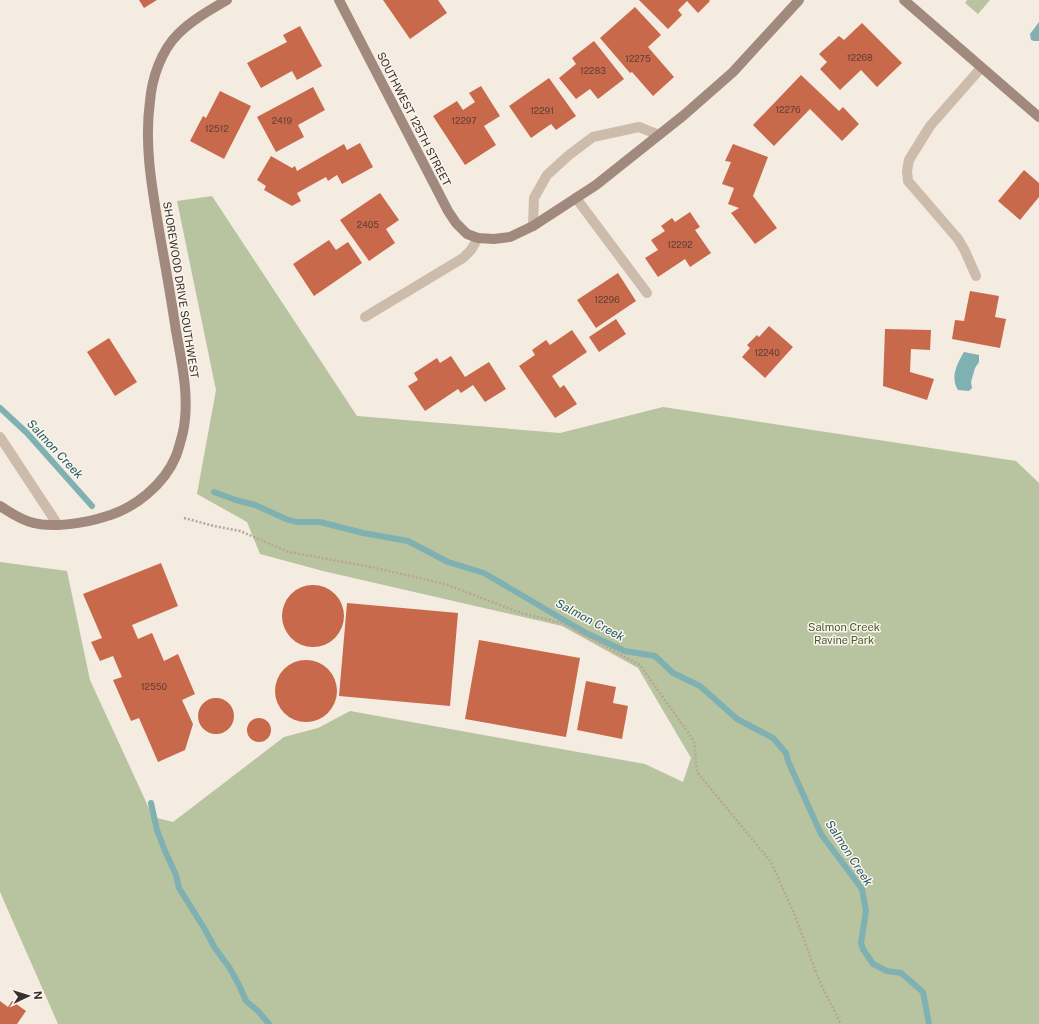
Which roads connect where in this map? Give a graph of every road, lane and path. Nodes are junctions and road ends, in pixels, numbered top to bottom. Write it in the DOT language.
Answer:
graph roads {
  1 [pos="227,0"];
  2 [pos="339,0"];
  3 [pos="799,0"];
  4 [pos="904,0"];
  5 [pos="981,68"];
  6 [pos="1039,117"];
  7 [pos="659,135"];
  8 [pos="576,198"];
  9 [pos="533,226"];
  10 [pos="478,238"];
  11 [pos="976,276"];
  12 [pos="648,292"];
  13 [pos="364,318"];
  14 [pos="0,437"];
  15 [pos="0,506"];
  16 [pos="184,518"];
  17 [pos="58,525"];
  18 [pos="841,1024"];
  1 -- 17 [label="street, SHOREWOOD DRIVE SOUTHWEST"];
  2 -- 10 [label="street, SOUTHWEST 125TH STREET"];
  3 -- 7 [label="street"];
  4 -- 5 [label="street"];
  5 -- 6 [label="street"];
  5 -- 11 [label="street"];
  7 -- 8 [label="street"];
  7 -- 9 [label="street"];
  8 -- 9 [label="street"];
  8 -- 12 [label="street"];
  9 -- 10 [label="street"];
  10 -- 13 [label="street"];
  14 -- 17 [label="street"];
  15 -- 17 [label="street, SHOREWOOD DRIVE SOUTHWEST"];
  16 -- 18 [label="path"];
}
